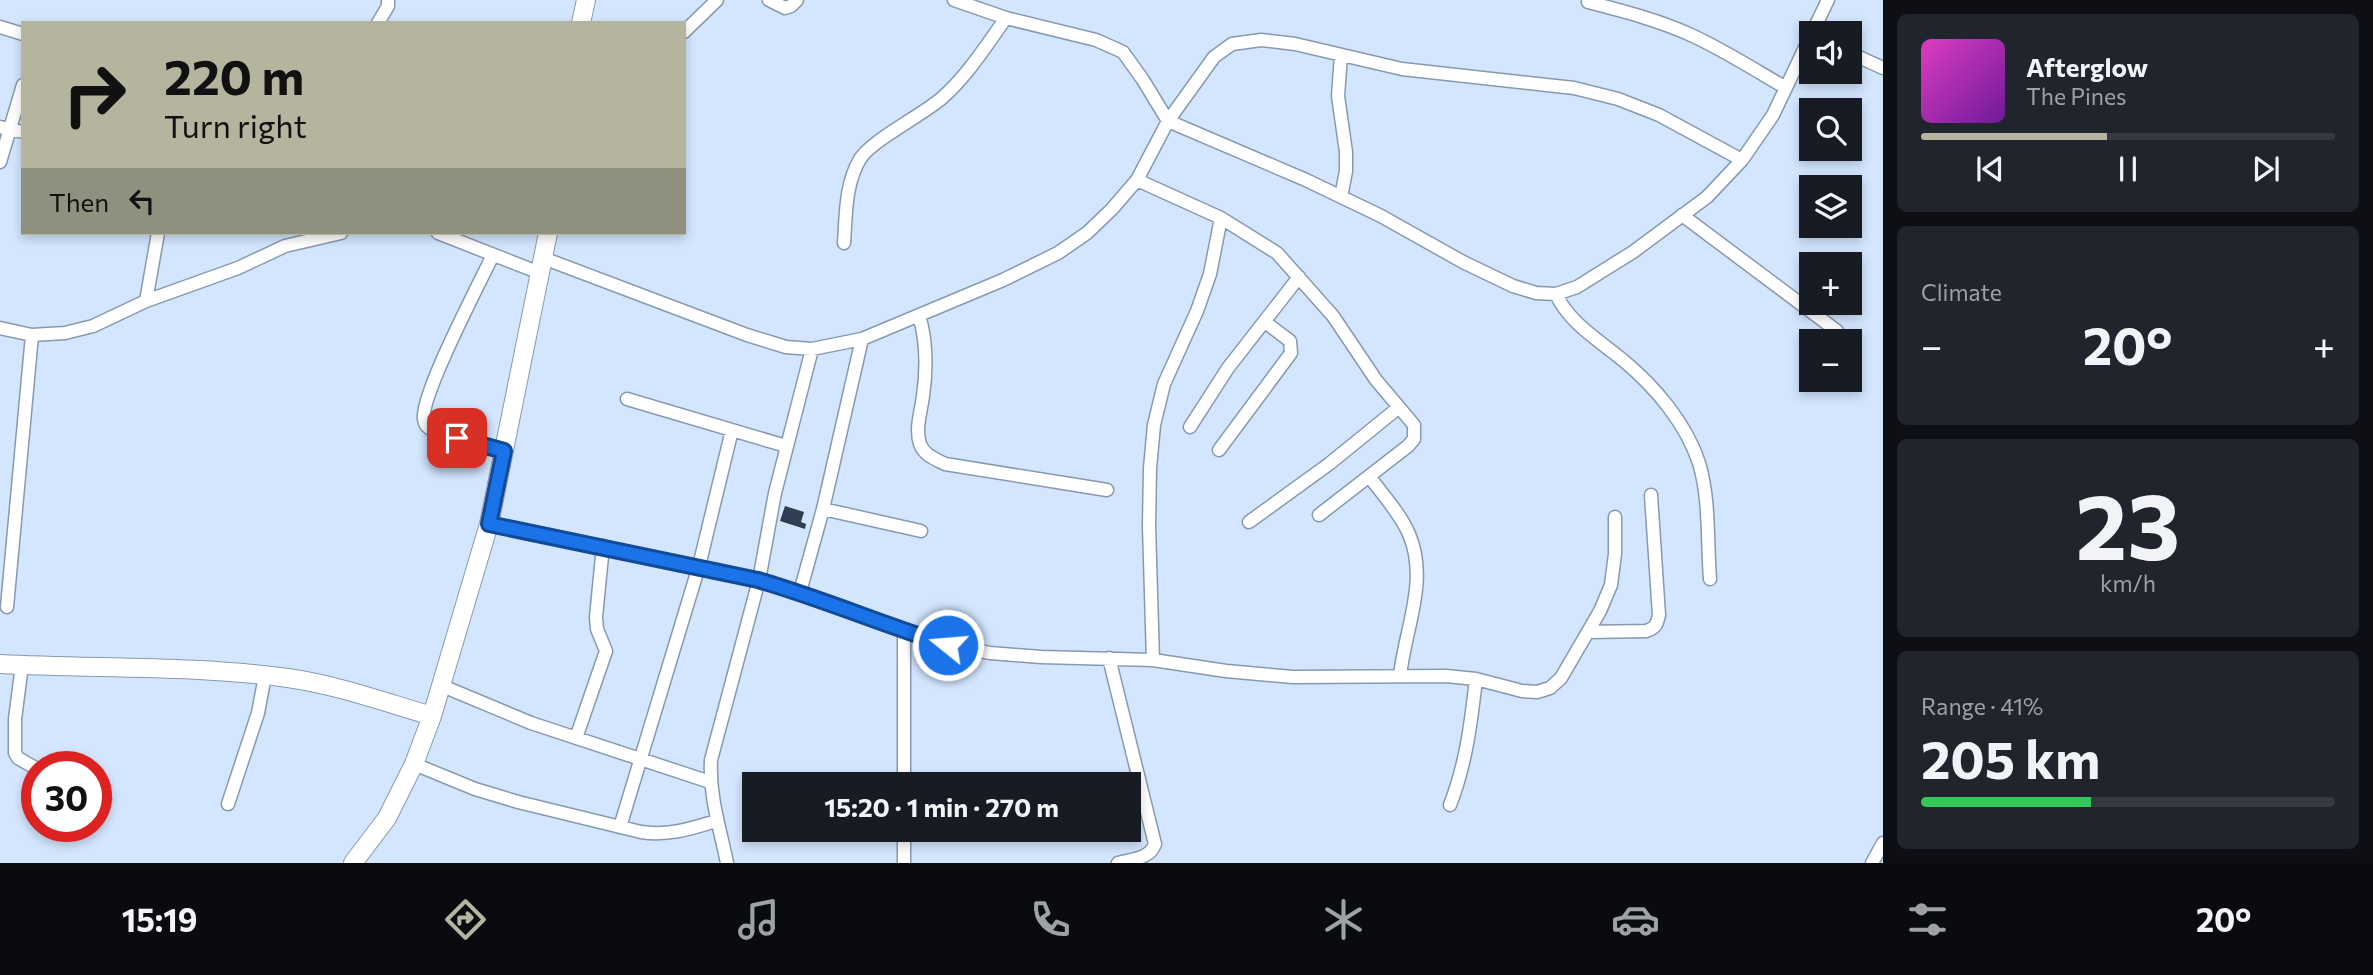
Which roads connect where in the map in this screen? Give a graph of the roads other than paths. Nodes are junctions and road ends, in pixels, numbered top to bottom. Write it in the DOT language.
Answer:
graph roads {
  1 [pos="388,0"];
  2 [pos="586,0"];
  3 [pos="717,0"];
  4 [pos="769,0"];
  5 [pos="797,0"];
  6 [pos="954,0"];
  7 [pos="1828,0"];
  8 [pos="1588,2"];
  9 [pos="1006,18"];
  10 [pos="379,21"];
  11 [pos="581,21"];
  12 [pos="1818,21"];
  13 [pos="0,27"];
  14 [pos="686,30"];
  15 [pos="21,33"];
  16 [pos="1341,55"];
  17 [pos="1862,58"];
  18 [pos="1799,61"];
  19 [pos="1883,68"];
  20 [pos="1786,88"];
  21 [pos="21,92"];
  22 [pos="1168,121"];
  23 [pos="11,130"];
  24 [pos="1742,160"];
  25 [pos="0,162"];
  26 [pos="1137,180"];
  27 [pos="1341,197"];
  28 [pos="1682,215"];
  29 [pos="1221,218"];
  30 [pos="158,235"];
  31 [pos="287,235"];
  32 [pos="333,235"];
  33 [pos="443,235"];
  34 [pos="548,235"];
  35 [pos="844,243"];
  36 [pos="285,247"];
  37 [pos="493,255"];
  38 [pos="542,266"];
  39 [pos="1298,276"];
  40 [pos="1556,294"];
  41 [pos="146,301"];
  42 [pos="919,315"];
  43 [pos="1265,323"];
  44 [pos="0,328"];
  45 [pos="1834,329"];
  46 [pos="32,335"];
  47 [pos="862,339"];
  48 [pos="811,349"];
  49 [pos="627,399"];
  50 [pos="1398,408"];
  51 [pos="1190,427"];
  52 [pos="732,430"];
  53 [pos="786,446"];
  54 [pos="1219,450"];
  55 [pos="504,451"];
  56 [pos="1369,476"];
  57 [pos="1107,490"];
  58 [pos="1651,495"];
  59 [pos="823,509"];
  60 [pos="1319,515"];
  61 [pos="1615,517"];
  62 [pos="1249,522"];
  63 [pos="489,524"];
  64 [pos="921,531"];
  65 [pos="603,546"];
  66 [pos="698,566"];
  67 [pos="1710,579"];
  68 [pos="758,580"];
  69 [pos="800,592"];
  70 [pos="7,607"];
  71 [pos="904,631"];
  72 [pos="1588,632"];
  73 [pos="1109,658"];
  74 [pos="1153,660"];
  75 [pos="0,664"];
  76 [pos="22,665"];
  77 [pos="264,676"];
  78 [pos="1400,676"];
  79 [pos="1476,679"];
  80 [pos="440,685"];
  81 [pos="432,716"];
  82 [pos="576,738"];
  83 [pos="21,760"];
  84 [pos="641,760"];
  85 [pos="414,764"];
  86 [pos="904,772"];
  87 [pos="710,782"];
  88 [pos="228,804"];
  89 [pos="1450,805"];
  90 [pos="716,821"];
  91 [pos="620,827"];
  92 [pos="904,842"];
  93 [pos="1883,843"];
  94 [pos="353,863"];
  95 [pos="727,863"];
  96 [pos="904,863"];
  97 [pos="1118,863"];
  98 [pos="1872,863"];
  1 -- 10 [label="street"];
  2 -- 11 [label="main road"];
  3 -- 14 [label="street"];
  4 -- 5 [label="street"];
  6 -- 9 [label="street"];
  7 -- 12 [label="street"];
  8 -- 20 [label="street"];
  9 -- 22 [label="street"];
  9 -- 35 [label="street"];
  13 -- 15 [label="street"];
  16 -- 22 [label="street"];
  16 -- 24 [label="street"];
  16 -- 27 [label="street"];
  17 -- 19 [label="street"];
  18 -- 20 [label="street"];
  20 -- 24 [label="street"];
  21 -- 23 [label="street"];
  22 -- 26 [label="street"];
  22 -- 27 [label="street"];
  23 -- 25 [label="street"];
  24 -- 28 [label="street"];
  26 -- 29 [label="street"];
  26 -- 42 [label="street"];
  27 -- 40 [label="street"];
  28 -- 40 [label="street"];
  28 -- 45 [label="street"];
  29 -- 39 [label="street"];
  29 -- 74 [label="street"];
  30 -- 41 [label="street"];
  31 -- 36 [label="street"];
  32 -- 36 [label="street"];
  33 -- 37 [label="street"];
  34 -- 38 [label="main road"];
  36 -- 41 [label="street"];
  37 -- 38 [label="street"];
  37 -- 55 [label="street"];
  38 -- 48 [label="street"];
  38 -- 55 [label="main road"];
  39 -- 43 [label="street"];
  39 -- 50 [label="street"];
  40 -- 67 [label="street"];
  41 -- 46 [label="street"];
  42 -- 47 [label="street"];
  42 -- 57 [label="street"];
  43 -- 51 [label="street"];
  43 -- 54 [label="street"];
  44 -- 46 [label="street"];
  46 -- 70 [label="street"];
  47 -- 48 [label="street"];
  47 -- 59 [label="street"];
  48 -- 53 [label="street"];
  49 -- 52 [label="street"];
  50 -- 56 [label="street"];
  50 -- 62 [label="street"];
  52 -- 53 [label="street"];
  52 -- 66 [label="street"];
  53 -- 68 [label="street"];
  55 -- 63 [label="main road"];
  56 -- 60 [label="street"];
  56 -- 78 [label="street"];
  58 -- 72 [label="street"];
  59 -- 64 [label="street"];
  59 -- 69 [label="street"];
  61 -- 72 [label="street"];
  63 -- 65 [label="street"];
  63 -- 80 [label="main road"];
  65 -- 66 [label="street"];
  65 -- 82 [label="street"];
  66 -- 68 [label="street"];
  66 -- 84 [label="street"];
  68 -- 69 [label="street"];
  68 -- 87 [label="street"];
  69 -- 71 [label="street"];
  71 -- 73 [label="street"];
  71 -- 86 [label="street"];
  72 -- 79 [label="street"];
  73 -- 74 [label="street"];
  73 -- 97 [label="street"];
  74 -- 78 [label="street"];
  75 -- 76 [label="main road"];
  76 -- 77 [label="main road"];
  76 -- 83 [label="street"];
  77 -- 81 [label="main road"];
  77 -- 88 [label="street"];
  78 -- 79 [label="street"];
  79 -- 89 [label="street"];
  80 -- 81 [label="main road"];
  80 -- 82 [label="street"];
  81 -- 85 [label="main road"];
  82 -- 84 [label="street"];
  84 -- 87 [label="street"];
  84 -- 91 [label="street"];
  85 -- 91 [label="street"];
  85 -- 94 [label="main road"];
  87 -- 90 [label="street"];
  90 -- 91 [label="street"];
  90 -- 95 [label="street"];
  92 -- 96 [label="street"];
  93 -- 98 [label="street"];
}
